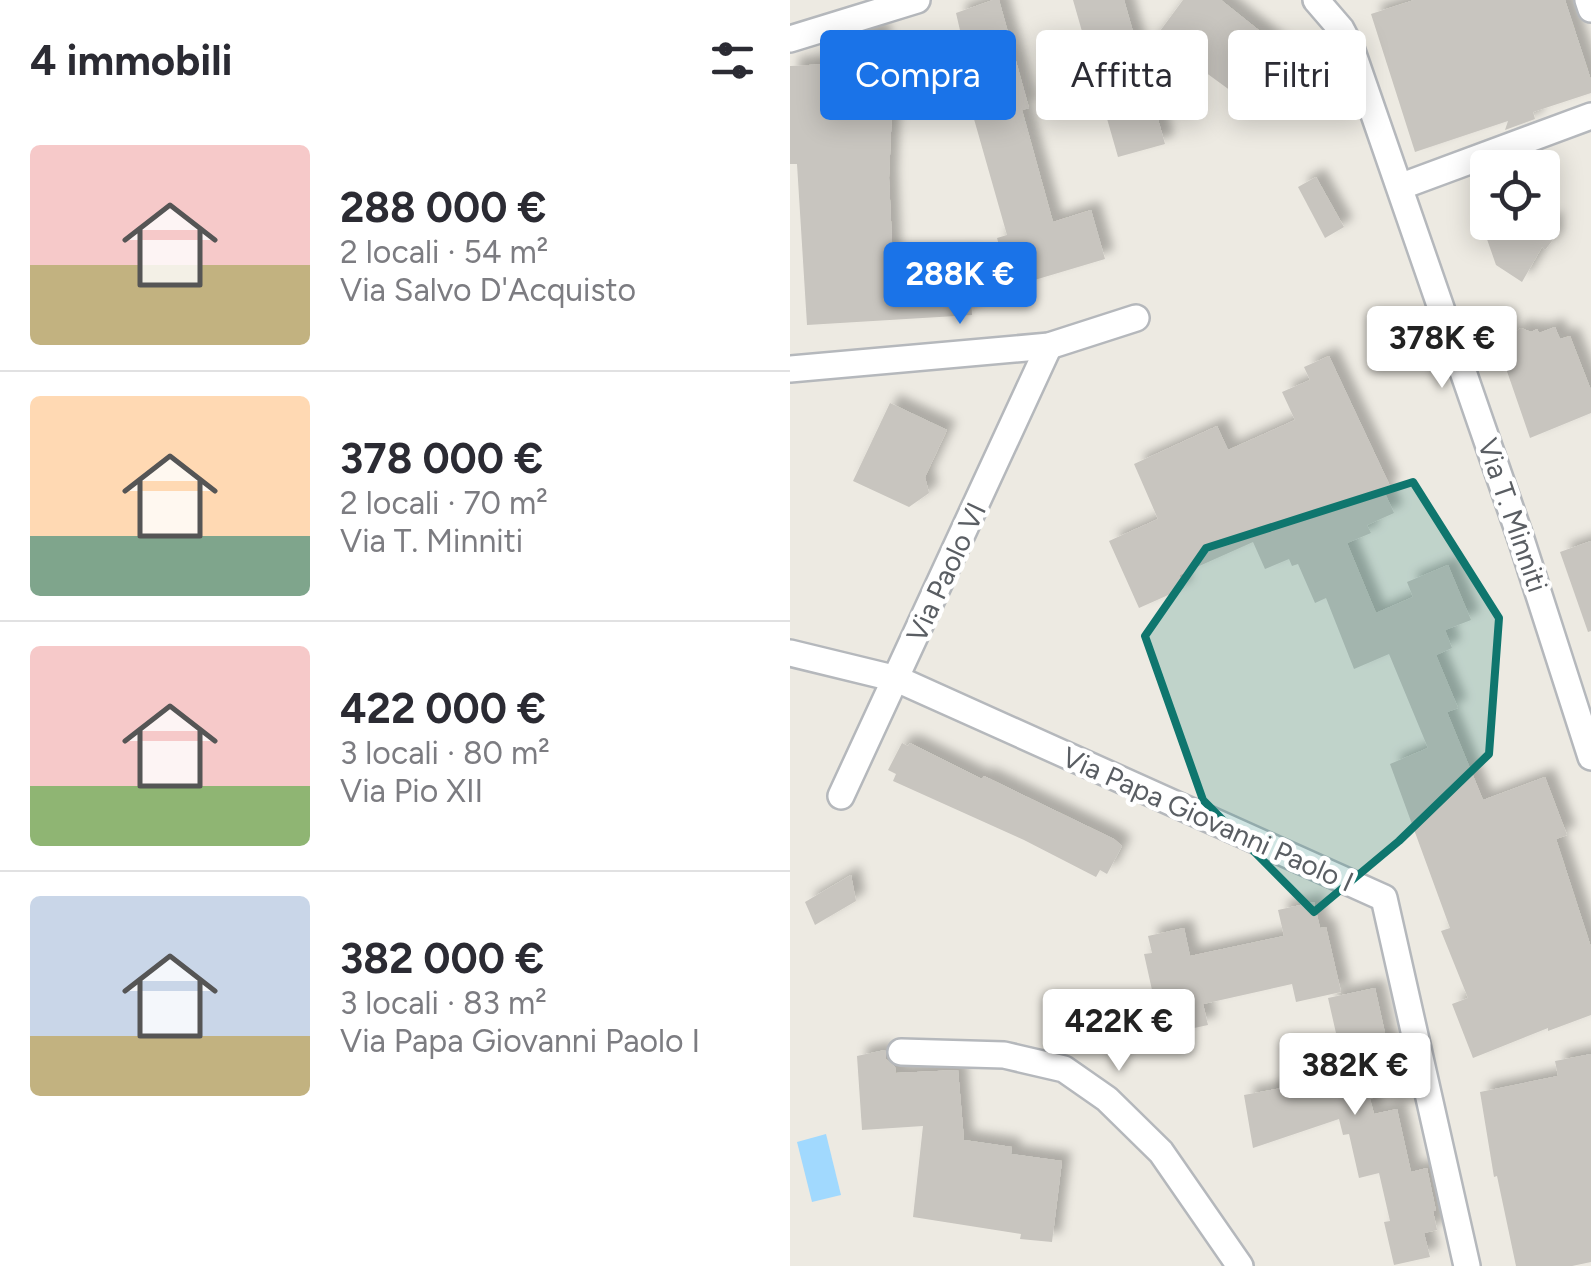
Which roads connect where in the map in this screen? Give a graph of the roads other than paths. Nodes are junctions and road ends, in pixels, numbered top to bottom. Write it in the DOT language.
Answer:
graph roads {
  1 [pos="917,0"];
  2 [pos="1588,0"];
  3 [pos="1327,3"];
  4 [pos="1591,9"];
  5 [pos="790,38"];
  6 [pos="1591,116"];
  7 [pos="1402,186"];
  8 [pos="1136,318"];
  9 [pos="1050,346"];
  10 [pos="790,370"];
  11 [pos="790,653"];
  12 [pos="897,679"];
  13 [pos="1591,757"];
  14 [pos="841,796"];
  15 [pos="901,1052"];
  16 [pos="1240,1266"];
  17 [pos="1468,1266"];
  1 -- 5 [label="street"];
  2 -- 4 [label="street"];
  3 -- 7 [label="street, Via T. Minniti"];
  6 -- 7 [label="street"];
  7 -- 13 [label="street, Via T. Minniti"];
  8 -- 9 [label="street"];
  9 -- 10 [label="street"];
  9 -- 12 [label="street, Via Paolo VI"];
  11 -- 12 [label="street, Via Papa Giovanni Paolo I"];
  12 -- 14 [label="street, Via Paolo VI"];
  12 -- 17 [label="street, Via Papa Giovanni Paolo I"];
  15 -- 16 [label="street"];
}
